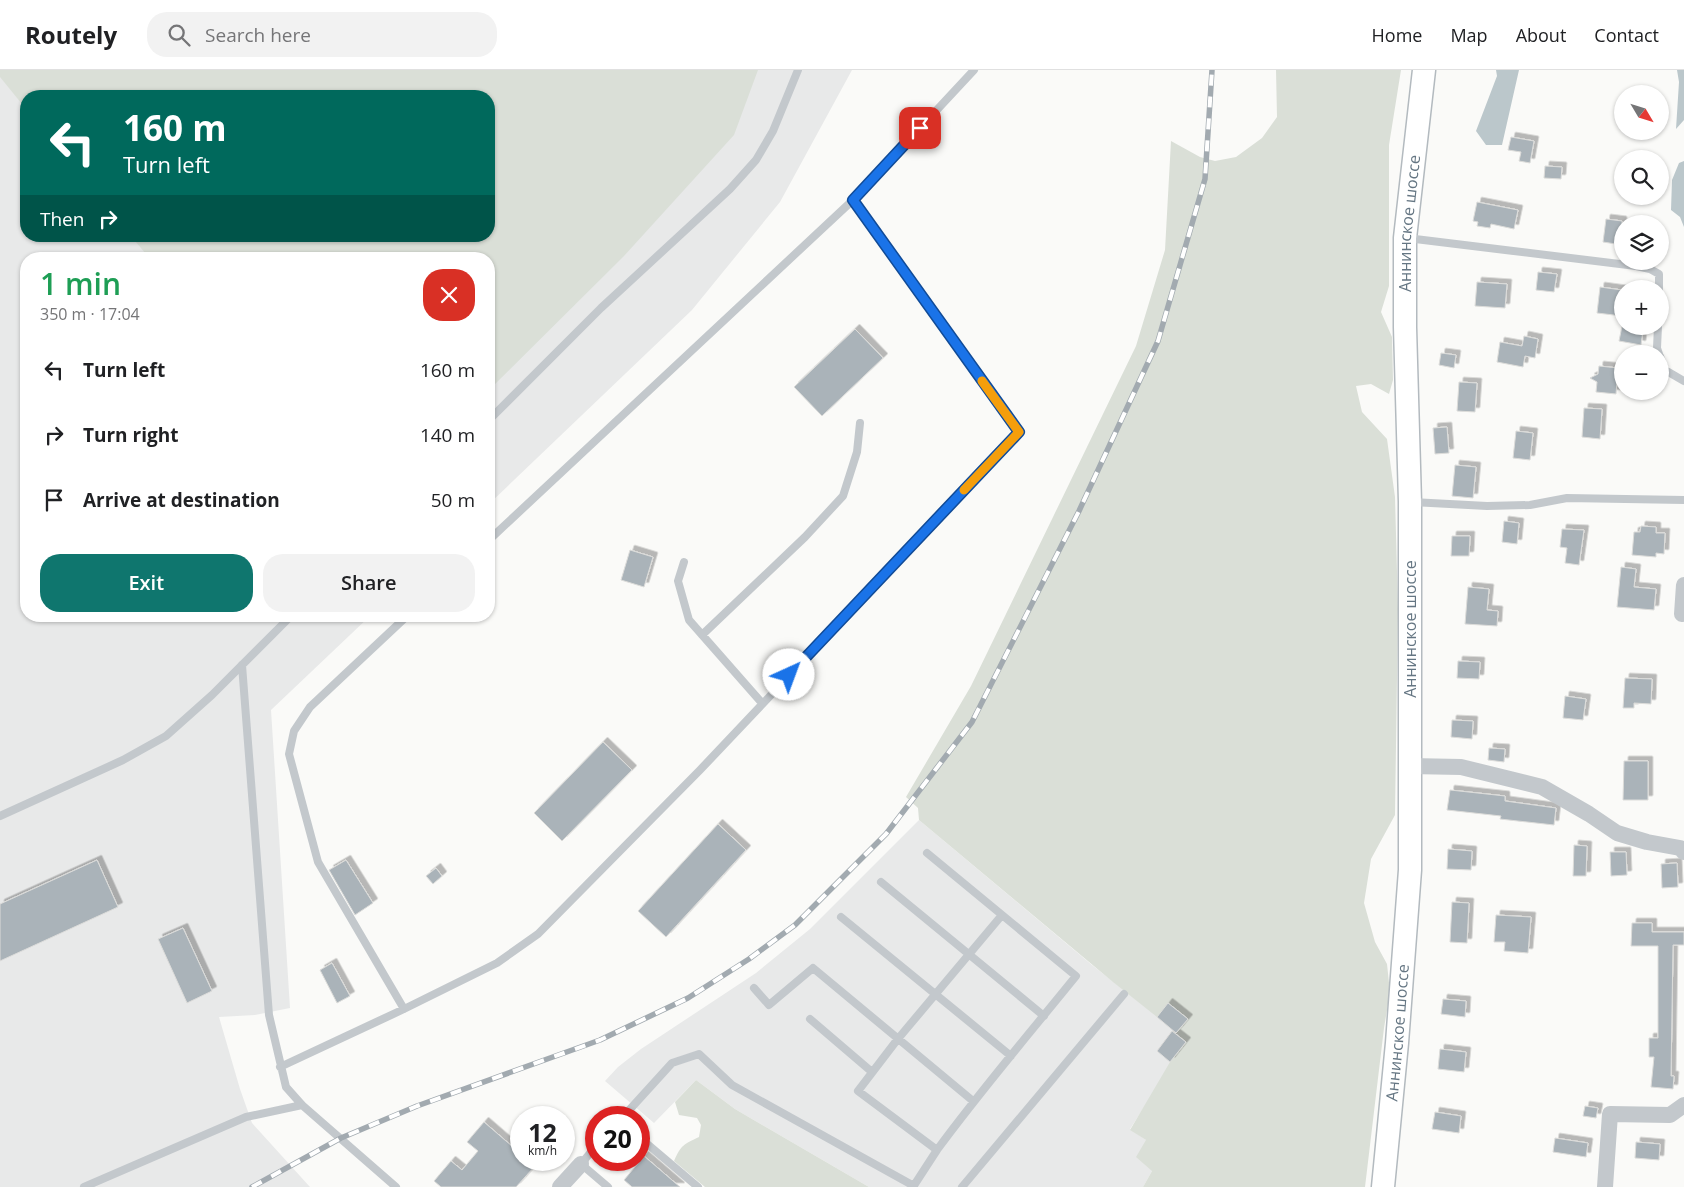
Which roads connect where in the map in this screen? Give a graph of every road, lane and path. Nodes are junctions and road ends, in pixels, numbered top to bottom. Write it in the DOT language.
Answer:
graph roads {
  1 [pos="798,70"];
  2 [pos="974,70"];
  3 [pos="1424,70"];
  4 [pos="853,200"];
  5 [pos="1406,238"];
  6 [pos="1659,280"];
  7 [pos="1669,372"];
  8 [pos="1684,381"];
  9 [pos="495,414"];
  10 [pos="860,423"];
  11 [pos="1684,500"];
  12 [pos="1410,502"];
  13 [pos="495,534"];
  14 [pos="684,562"];
  15 [pos="1684,585"];
  16 [pos="1682,614"];
  17 [pos="285,622"];
  18 [pos="401,622"];
  19 [pos="702,635"];
  20 [pos="242,665"];
  21 [pos="762,703"];
  22 [pos="1410,766"];
  23 [pos="0,816"];
  24 [pos="927,852"];
  25 [pos="1684,852"];
  26 [pos="881,882"];
  27 [pos="1002,915"];
  28 [pos="841,917"];
  29 [pos="970,954"];
  30 [pos="754,988"];
  31 [pos="1124,994"];
  32 [pos="936,995"];
  33 [pos="404,1009"];
  34 [pos="1044,1016"];
  35 [pos="810,1019"];
  36 [pos="898,1040"];
  37 [pos="1011,1056"];
  38 [pos="280,1067"];
  39 [pos="872,1072"];
  40 [pos="972,1101"];
  41 [pos="302,1105"];
  42 [pos="1684,1105"];
  43 [pos="633,1106"];
  44 [pos="650,1146"];
  45 [pos="936,1150"];
  46 [pos="585,1159"];
  47 [pos="581,1164"];
  48 [pos="914,1186"];
  49 [pos="965,1186"];
  50 [pos="84,1187"];
  51 [pos="396,1187"];
  52 [pos="560,1187"];
  53 [pos="608,1187"];
  54 [pos="698,1187"];
  55 [pos="1383,1187"];
  56 [pos="1605,1187"];
  1 -- 9 [label="lane"];
  2 -- 4 [label="lane"];
  3 -- 5 [label="main road, Аннинское шоссе"];
  4 -- 13 [label="lane"];
  4 -- 21 [label="lane"];
  5 -- 6 [label="lane"];
  5 -- 12 [label="main road, Аннинское шоссе"];
  7 -- 8 [label="lane"];
  10 -- 19 [label="lane"];
  11 -- 12 [label="lane"];
  12 -- 22 [label="main road, Аннинское шоссе"];
  14 -- 19 [label="lane"];
  15 -- 16 [label="street"];
  17 -- 20 [label="lane"];
  18 -- 33 [label="lane"];
  19 -- 21 [label="lane"];
  20 -- 23 [label="lane"];
  20 -- 38 [label="lane"];
  21 -- 33 [label="lane"];
  22 -- 25 [label="street"];
  22 -- 55 [label="main road, Аннинское шоссе"];
  24 -- 27 [label="lane"];
  26 -- 29 [label="lane"];
  27 -- 29 [label="lane"];
  27 -- 34 [label="lane"];
  28 -- 32 [label="lane"];
  29 -- 32 [label="lane"];
  29 -- 34 [label="lane"];
  30 -- 36 [label="lane"];
  31 -- 49 [label="lane"];
  32 -- 36 [label="lane"];
  32 -- 37 [label="lane"];
  33 -- 38 [label="lane"];
  34 -- 37 [label="lane"];
  35 -- 39 [label="lane"];
  36 -- 39 [label="lane"];
  36 -- 40 [label="lane"];
  37 -- 40 [label="lane"];
  38 -- 41 [label="lane"];
  39 -- 45 [label="lane"];
  40 -- 45 [label="lane"];
  41 -- 50 [label="lane"];
  41 -- 51 [label="lane"];
  42 -- 56 [label="street"];
  43 -- 48 [label="lane"];
  44 -- 54 [label="lane"];
  45 -- 48 [label="lane"];
  46 -- 47 [label="lane"];
  47 -- 52 [label="street"];
  47 -- 53 [label="lane"];
}
